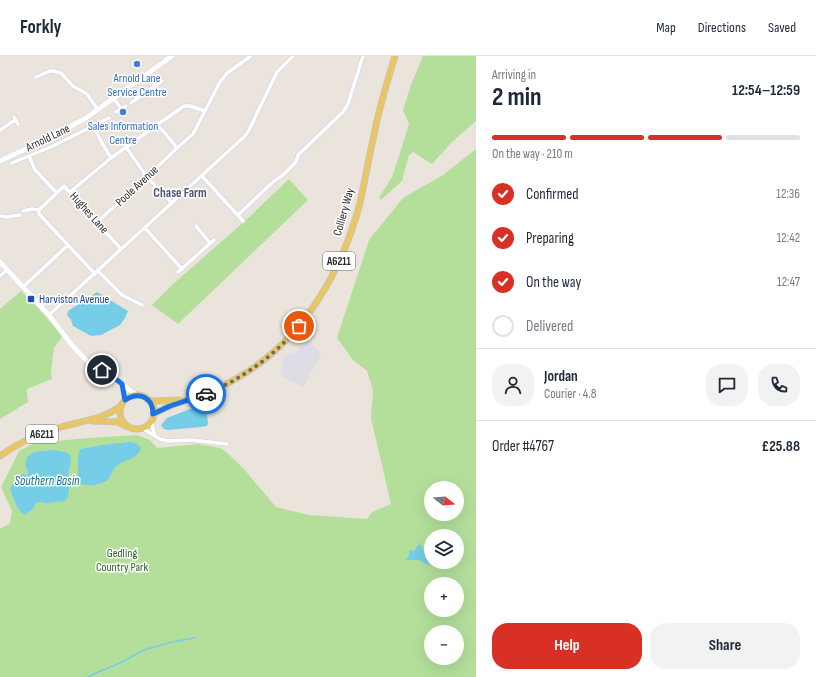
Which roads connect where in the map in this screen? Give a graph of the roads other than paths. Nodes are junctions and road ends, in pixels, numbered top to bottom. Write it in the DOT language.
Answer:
graph roads {
  1 [pos="172,56"];
  2 [pos="250,56"];
  3 [pos="293,56"];
  4 [pos="363,56"];
  5 [pos="395,56"];
  6 [pos="147,75"];
  7 [pos="36,77"];
  8 [pos="162,81"];
  9 [pos="155,86"];
  10 [pos="114,99"];
  11 [pos="131,103"];
  12 [pos="126,106"];
  13 [pos="121,108"];
  14 [pos="98,110"];
  15 [pos="205,111"];
  16 [pos="116,112"];
  17 [pos="109,118"];
  18 [pos="16,120"];
  19 [pos="156,125"];
  20 [pos="93,126"];
  21 [pos="0,130"];
  22 [pos="126,147"];
  23 [pos="176,148"];
  24 [pos="28,156"];
  25 [pos="111,158"];
  26 [pos="0,161"];
  27 [pos="12,163"];
  28 [pos="202,176"];
  29 [pos="147,177"];
  30 [pos="70,192"];
  31 [pos="57,193"];
  32 [pos="172,203"];
  33 [pos="39,210"];
  34 [pos="23,211"];
  35 [pos="20,215"];
  36 [pos="238,215"];
  37 [pos="0,216"];
  38 [pos="243,221"];
  39 [pos="97,222"];
  40 [pos="196,226"];
  41 [pos="145,228"];
  42 [pos="214,240"];
  43 [pos="210,243"];
  44 [pos="68,245"];
  45 [pos="121,249"];
  46 [pos="0,262"];
  47 [pos="182,269"];
  48 [pos="7,270"];
  49 [pos="96,272"];
  50 [pos="178,272"];
  51 [pos="0,276"];
  52 [pos="24,287"];
  53 [pos="142,305"];
  54 [pos="49,315"];
  55 [pos="122,384"];
  56 [pos="136,395"];
  57 [pos="148,400"];
  58 [pos="188,400"];
  59 [pos="123,402"];
  60 [pos="153,414"];
  61 [pos="88,420"];
  62 [pos="151,421"];
  63 [pos="128,427"];
  64 [pos="142,428"];
  65 [pos="154,436"];
  66 [pos="227,444"];
  67 [pos="0,456"];
  1 -- 6 [label="street, Arnold Lane"];
  2 -- 15 [label="street, Poole Avenue"];
  3 -- 28 [label="street"];
  4 -- 36 [label="street"];
  5 -- 58 [label="main road, Colliery Way / A6211"];
  6 -- 9 [label="street"];
  6 -- 10 [label="street, Arnold Lane"];
  7 -- 14 [label="street"];
  8 -- 9 [label="street"];
  9 -- 11 [label="street"];
  10 -- 13 [label="street"];
  10 -- 14 [label="street, Arnold Lane"];
  12 -- 13 [label="street"];
  13 -- 16 [label="street"];
  14 -- 26 [label="street, Arnold Lane"];
  15 -- 19 [label="street"];
  15 -- 23 [label="street, Poole Avenue"];
  17 -- 20 [label="street"];
  18 -- 21 [label="street"];
  19 -- 22 [label="street"];
  19 -- 23 [label="street"];
  20 -- 24 [label="street"];
  20 -- 25 [label="street"];
  22 -- 25 [label="street"];
  22 -- 29 [label="street"];
  23 -- 29 [label="street, Poole Avenue"];
  24 -- 27 [label="street"];
  24 -- 31 [label="street"];
  25 -- 30 [label="street"];
  28 -- 32 [label="street"];
  28 -- 36 [label="street"];
  29 -- 32 [label="street"];
  29 -- 39 [label="street, Poole Avenue"];
  30 -- 31 [label="street, Hughes Lane"];
  30 -- 39 [label="street, Hughes Lane"];
  31 -- 33 [label="street"];
  32 -- 41 [label="street"];
  33 -- 34 [label="street"];
  33 -- 44 [label="street"];
  35 -- 37 [label="street"];
  36 -- 38 [label="street"];
  39 -- 45 [label="street, Hughes Lane"];
  40 -- 43 [label="street"];
  41 -- 45 [label="street"];
  41 -- 47 [label="street"];
  42 -- 43 [label="street"];
  43 -- 47 [label="street"];
  44 -- 49 [label="street"];
  44 -- 52 [label="street"];
  45 -- 49 [label="street"];
  46 -- 48 [label="street"];
  47 -- 50 [label="street"];
  48 -- 51 [label="street"];
  48 -- 52 [label="street"];
  49 -- 53 [label="street"];
  49 -- 54 [label="street"];
  52 -- 54 [label="street"];
  54 -- 55 [label="street"];
  55 -- 56 [label="street"];
  55 -- 59 [label="street"];
  56 -- 57 [label="main road"];
  56 -- 59 [label="main road"];
  57 -- 58 [label="main road, Colliery Way / A6211"];
  57 -- 60 [label="main road"];
  58 -- 60 [label="main road, Colliery Way / A6211"];
  59 -- 61 [label="main road, A6211"];
  59 -- 63 [label="main road"];
  60 -- 62 [label="main road"];
  61 -- 63 [label="main road, A6211"];
  61 -- 67 [label="main road, A6211"];
  62 -- 64 [label="main road"];
  62 -- 65 [label="street"];
  63 -- 64 [label="main road"];
  64 -- 65 [label="street"];
  65 -- 66 [label="street"];
}
